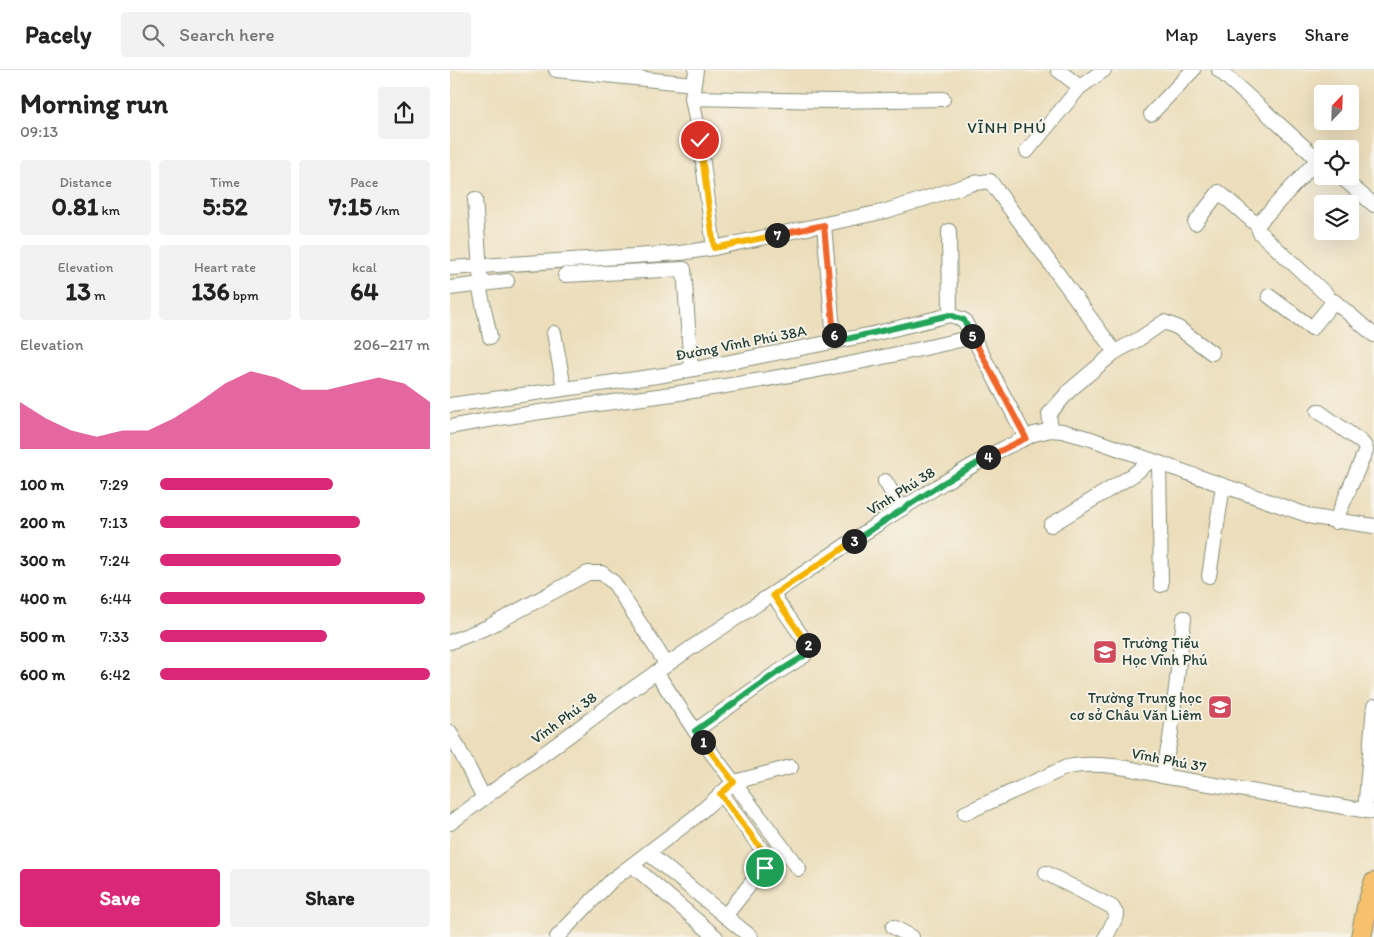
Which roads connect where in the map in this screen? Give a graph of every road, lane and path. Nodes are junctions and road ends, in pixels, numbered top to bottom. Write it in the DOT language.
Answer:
graph roads {
  1 [pos="556,70"];
  2 [pos="1058,70"];
  3 [pos="1104,70"];
  4 [pos="1193,70"];
  5 [pos="1219,70"];
  6 [pos="695,77"];
  7 [pos="1080,87"];
  8 [pos="692,98"];
  9 [pos="943,99"];
  10 [pos="1151,114"];
  11 [pos="1027,151"];
  12 [pos="1314,156"];
  13 [pos="1314,167"];
  14 [pos="1351,185"];
  15 [pos="475,199"];
  16 [pos="1374,205"];
  17 [pos="1195,223"];
  18 [pos="824,225"];
  19 [pos="1257,225"];
  20 [pos="949,231"];
  21 [pos="714,248"];
  22 [pos="450,268"];
  23 [pos="565,275"];
  24 [pos="480,277"];
  25 [pos="507,281"];
  26 [pos="450,288"];
  27 [pos="1269,296"];
  28 [pos="1327,296"];
  29 [pos="950,315"];
  30 [pos="554,333"];
  31 [pos="1374,335"];
  32 [pos="490,337"];
  33 [pos="973,337"];
  34 [pos="834,342"];
  35 [pos="1115,352"];
  36 [pos="1212,353"];
  37 [pos="691,369"];
  38 [pos="564,388"];
  39 [pos="450,405"];
  40 [pos="1318,411"];
  41 [pos="450,427"];
  42 [pos="1051,430"];
  43 [pos="1026,438"];
  44 [pos="1155,462"];
  45 [pos="885,481"];
  46 [pos="1223,486"];
  47 [pos="902,509"];
  48 [pos="1335,522"];
  49 [pos="1051,525"];
  50 [pos="1374,526"];
  51 [pos="1209,576"];
  52 [pos="1161,585"];
  53 [pos="773,595"];
  54 [pos="1184,618"];
  55 [pos="450,642"];
  56 [pos="662,669"];
  57 [pos="1374,706"];
  58 [pos="695,731"];
  59 [pos="450,732"];
  60 [pos="791,767"];
  61 [pos="1162,776"];
  62 [pos="734,782"];
  63 [pos="720,794"];
  64 [pos="484,798"];
  65 [pos="1370,812"];
  66 [pos="965,813"];
  67 [pos="450,823"];
  68 [pos="648,853"];
  69 [pos="632,865"];
  70 [pos="799,869"];
  71 [pos="1046,873"];
  72 [pos="1374,883"];
  73 [pos="725,916"];
  74 [pos="893,927"];
  75 [pos="557,937"];
  76 [pos="716,937"];
  77 [pos="751,937"];
  78 [pos="912,937"];
  79 [pos="1106,937"];
  80 [pos="1361,937"];
  1 -- 6 [label="street"];
  2 -- 7 [label="street"];
  3 -- 7 [label="street"];
  4 -- 10 [label="street"];
  5 -- 12 [label="street"];
  6 -- 8 [label="street"];
  7 -- 11 [label="street"];
  8 -- 9 [label="street"];
  8 -- 21 [label="street"];
  13 -- 19 [label="street"];
  14 -- 16 [label="street"];
  15 -- 24 [label="street"];
  17 -- 19 [label="street"];
  18 -- 21 [label="street"];
  18 -- 34 [label="street"];
  18 -- 35 [label="street"];
  19 -- 28 [label="street"];
  20 -- 29 [label="street"];
  21 -- 24 [label="street"];
  22 -- 24 [label="street"];
  23 -- 37 [label="street"];
  24 -- 25 [label="street"];
  24 -- 26 [label="street"];
  24 -- 32 [label="street"];
  27 -- 31 [label="street"];
  29 -- 33 [label="street"];
  29 -- 34 [label="street, Đường Vĩnh Phú 38A"];
  30 -- 38 [label="street"];
  33 -- 41 [label="street"];
  33 -- 43 [label="street"];
  34 -- 37 [label="street, Đường Vĩnh Phú 38A"];
  35 -- 36 [label="street"];
  35 -- 42 [label="street"];
  37 -- 38 [label="street, Đường Vĩnh Phú 38A"];
  38 -- 39 [label="street, Đường Vĩnh Phú 38A"];
  40 -- 48 [label="street"];
  42 -- 43 [label="street, Vĩnh Phú 38"];
  42 -- 44 [label="street, Vĩnh Phú 38"];
  43 -- 47 [label="street, Vĩnh Phú 38"];
  44 -- 46 [label="street, Vĩnh Phú 38"];
  44 -- 49 [label="street"];
  44 -- 52 [label="street"];
  45 -- 47 [label="street"];
  46 -- 48 [label="street, Vĩnh Phú 38"];
  46 -- 51 [label="street"];
  47 -- 53 [label="street, Vĩnh Phú 38"];
  48 -- 50 [label="street, Vĩnh Phú 38"];
  53 -- 56 [label="street, Vĩnh Phú 38"];
  53 -- 58 [label="street"];
  54 -- 61 [label="street"];
  55 -- 56 [label="street"];
  56 -- 58 [label="street"];
  56 -- 64 [label="street, Vĩnh Phú 38"];
  57 -- 65 [label="street"];
  58 -- 62 [label="street"];
  59 -- 64 [label="street"];
  60 -- 62 [label="street"];
  61 -- 65 [label="street, Vĩnh Phú 37"];
  61 -- 66 [label="street, Vĩnh Phú 37"];
  62 -- 63 [label="street"];
  62 -- 70 [label="street"];
  63 -- 68 [label="street"];
  63 -- 73 [label="street"];
  64 -- 67 [label="street, Vĩnh Phú 38"];
  68 -- 69 [label="street"];
  68 -- 73 [label="street"];
  69 -- 75 [label="street"];
  69 -- 76 [label="street"];
  71 -- 79 [label="street"];
  72 -- 80 [label="highway"];
  73 -- 77 [label="street"];
  74 -- 78 [label="street"];
}
